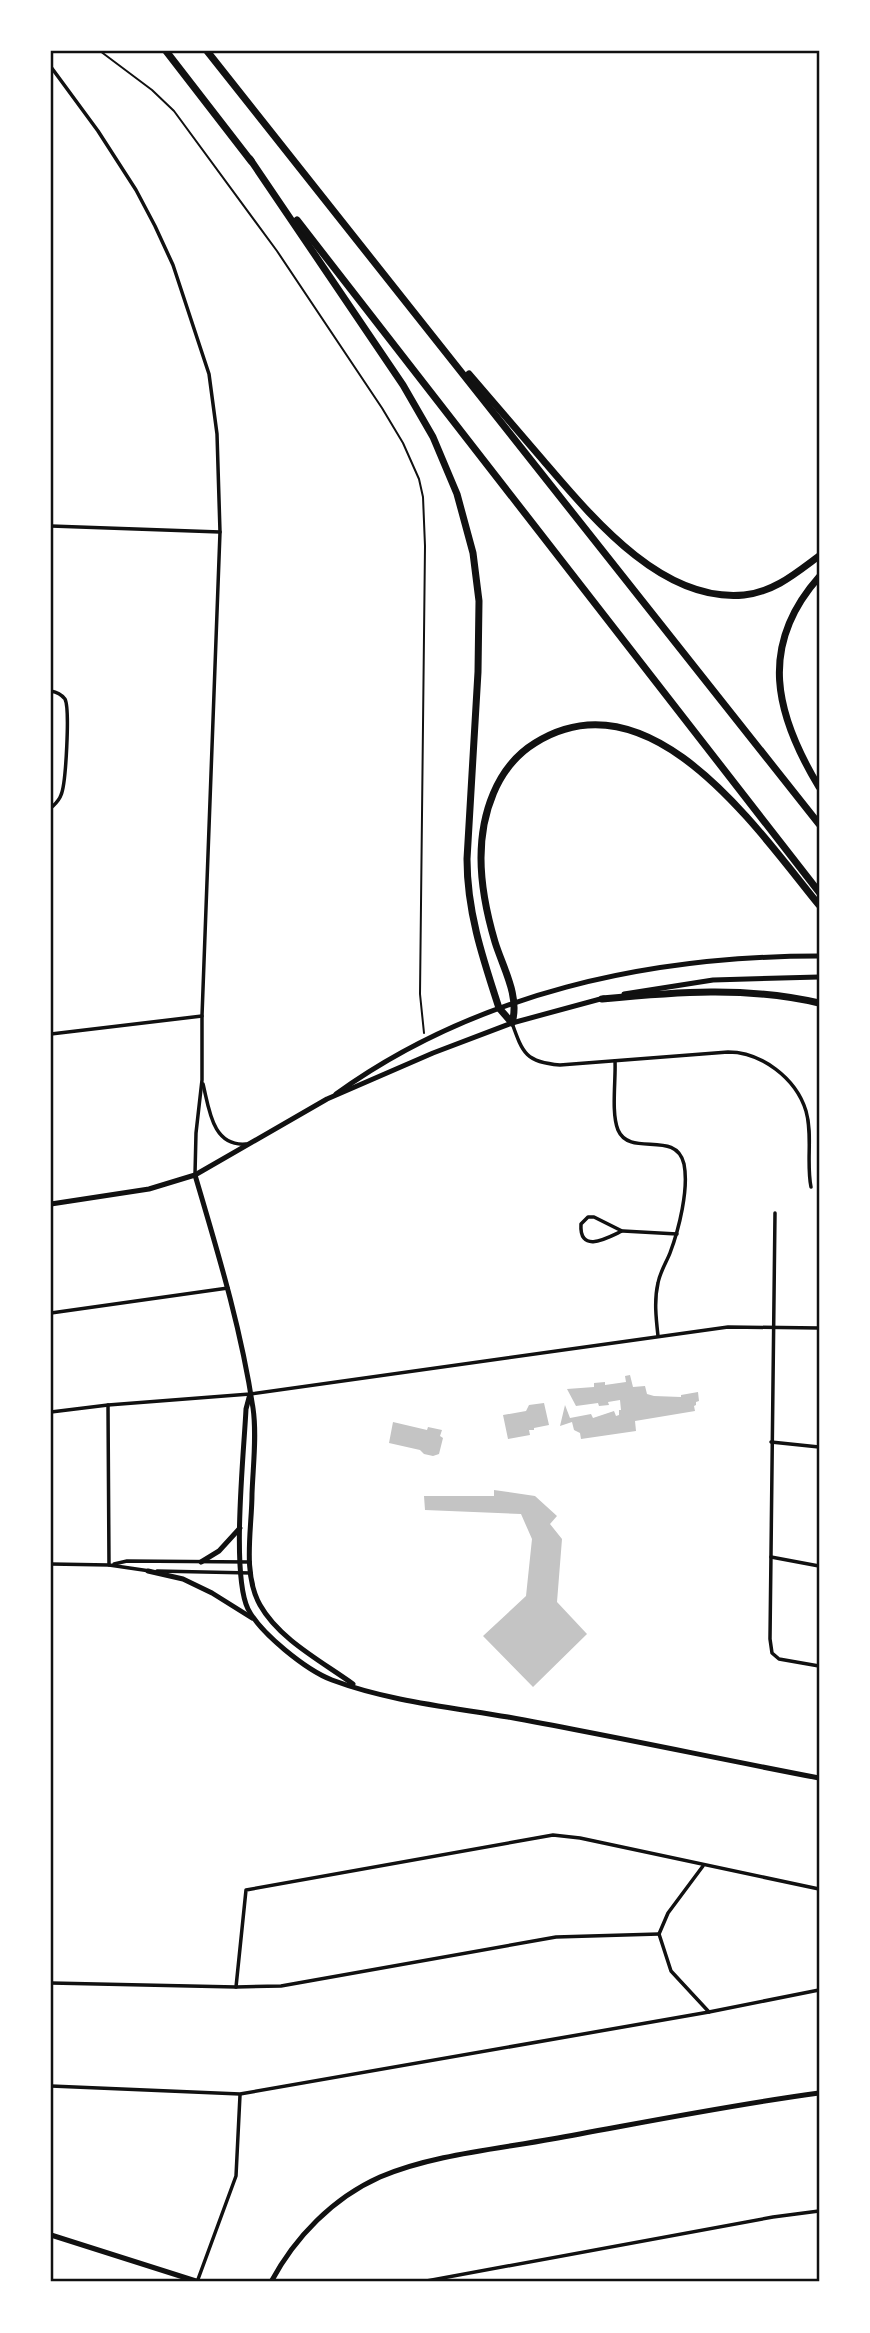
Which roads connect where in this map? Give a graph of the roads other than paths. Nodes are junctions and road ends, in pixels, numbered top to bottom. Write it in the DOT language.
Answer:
graph roads {
  1 [pos="166,51"];
  2 [pos="207,51"];
  3 [pos="51,67"];
  4 [pos="250,159"];
  5 [pos="373,260"];
  6 [pos="51,526"];
  7 [pos="220,532"];
  8 [pos="819,556"];
  9 [pos="819,577"];
  10 [pos="51,691"];
  11 [pos="819,787"];
  12 [pos="51,808"];
  13 [pos="819,824"];
  14 [pos="819,892"];
  15 [pos="819,905"];
  16 [pos="819,956"];
  17 [pos="819,976"];
  18 [pos="602,999"];
  19 [pos="515,1002"];
  20 [pos="819,1003"];
  21 [pos="499,1008"];
  22 [pos="202,1016"];
  23 [pos="512,1023"];
  24 [pos="51,1034"];
  25 [pos="615,1061"];
  26 [pos="202,1080"];
  27 [pos="327,1100"];
  28 [pos="252,1143"];
  29 [pos="195,1175"];
  30 [pos="811,1187"];
  31 [pos="51,1204"];
  32 [pos="775,1213"];
  33 [pos="622,1231"];
  34 [pos="677,1234"];
  35 [pos="228,1288"];
  36 [pos="51,1313"];
  37 [pos="774,1327"];
  38 [pos="819,1328"];
  39 [pos="659,1337"];
  40 [pos="250,1394"];
  41 [pos="108,1405"];
  42 [pos="51,1412"];
  43 [pos="771,1442"];
  44 [pos="819,1447"];
  45 [pos="240,1528"];
  46 [pos="771,1557"];
  47 [pos="201,1562"];
  48 [pos="241,1562"];
  49 [pos="251,1562"];
  50 [pos="51,1564"];
  51 [pos="109,1565"];
  52 [pos="819,1566"];
  53 [pos="148,1571"];
  54 [pos="241,1573"];
  55 [pos="251,1573"];
  56 [pos="253,1618"];
  57 [pos="819,1666"];
  58 [pos="358,1687"];
  59 [pos="819,1778"];
  60 [pos="704,1865"];
  61 [pos="819,1889"];
  62 [pos="659,1934"];
  63 [pos="51,1983"];
  64 [pos="236,1987"];
  65 [pos="819,1990"];
  66 [pos="709,2012"];
  67 [pos="51,2087"];
  68 [pos="819,2093"];
  69 [pos="240,2094"];
  70 [pos="819,2211"];
  71 [pos="51,2235"];
  72 [pos="198,2282"];
  73 [pos="271,2282"];
  74 [pos="421,2282"];
  1 -- 4 [label="highway"];
  2 -- 5 [label="highway"];
  3 -- 7 [label="street"];
  4 -- 14 [label="highway"];
  4 -- 21 [label="highway"];
  5 -- 8 [label="highway"];
  5 -- 13 [label="highway"];
  6 -- 7 [label="street"];
  7 -- 22 [label="street"];
  9 -- 11 [label="highway"];
  10 -- 12 [label="street"];
  15 -- 19 [label="highway"];
  16 -- 19 [label="street"];
  17 -- 18 [label="street"];
  18 -- 20 [label="highway"];
  18 -- 23 [label="street"];
  19 -- 21 [label="street"];
  19 -- 23 [label="highway"];
  21 -- 23 [label="highway"];
  21 -- 27 [label="street"];
  22 -- 24 [label="street"];
  22 -- 26 [label="street"];
  23 -- 25 [label="street"];
  23 -- 27 [label="street"];
  25 -- 30 [label="street"];
  25 -- 34 [label="street"];
  26 -- 28 [label="street"];
  26 -- 29 [label="street"];
  27 -- 28 [label="street"];
  28 -- 29 [label="street"];
  29 -- 31 [label="street"];
  29 -- 35 [label="street"];
  32 -- 37 [label="street"];
  33 -- 33 [label="street"];
  33 -- 34 [label="street"];
  34 -- 39 [label="street"];
  35 -- 36 [label="street"];
  35 -- 40 [label="street"];
  37 -- 38 [label="street"];
  37 -- 39 [label="street"];
  37 -- 43 [label="street"];
  39 -- 40 [label="street"];
  40 -- 41 [label="street"];
  40 -- 45 [label="street"];
  40 -- 49 [label="street"];
  41 -- 42 [label="street"];
  41 -- 51 [label="street"];
  43 -- 44 [label="street"];
  43 -- 46 [label="street"];
  45 -- 47 [label="street"];
  45 -- 48 [label="street"];
  46 -- 52 [label="street"];
  46 -- 57 [label="street"];
  47 -- 48 [label="street"];
  47 -- 51 [label="street"];
  48 -- 49 [label="street"];
  48 -- 54 [label="street"];
  49 -- 55 [label="street"];
  50 -- 51 [label="street"];
  51 -- 53 [label="street"];
  53 -- 54 [label="street"];
  53 -- 56 [label="street"];
  54 -- 55 [label="street"];
  54 -- 56 [label="street"];
  55 -- 58 [label="street"];
  56 -- 58 [label="street"];
  58 -- 59 [label="street"];
  60 -- 61 [label="street"];
  60 -- 62 [label="street"];
  60 -- 64 [label="street"];
  62 -- 64 [label="street"];
  62 -- 66 [label="street"];
  63 -- 64 [label="street"];
  65 -- 66 [label="street"];
  66 -- 69 [label="street"];
  67 -- 69 [label="street"];
  68 -- 73 [label="street"];
  69 -- 72 [label="street"];
  70 -- 74 [label="street"];
  71 -- 72 [label="street"];
}
